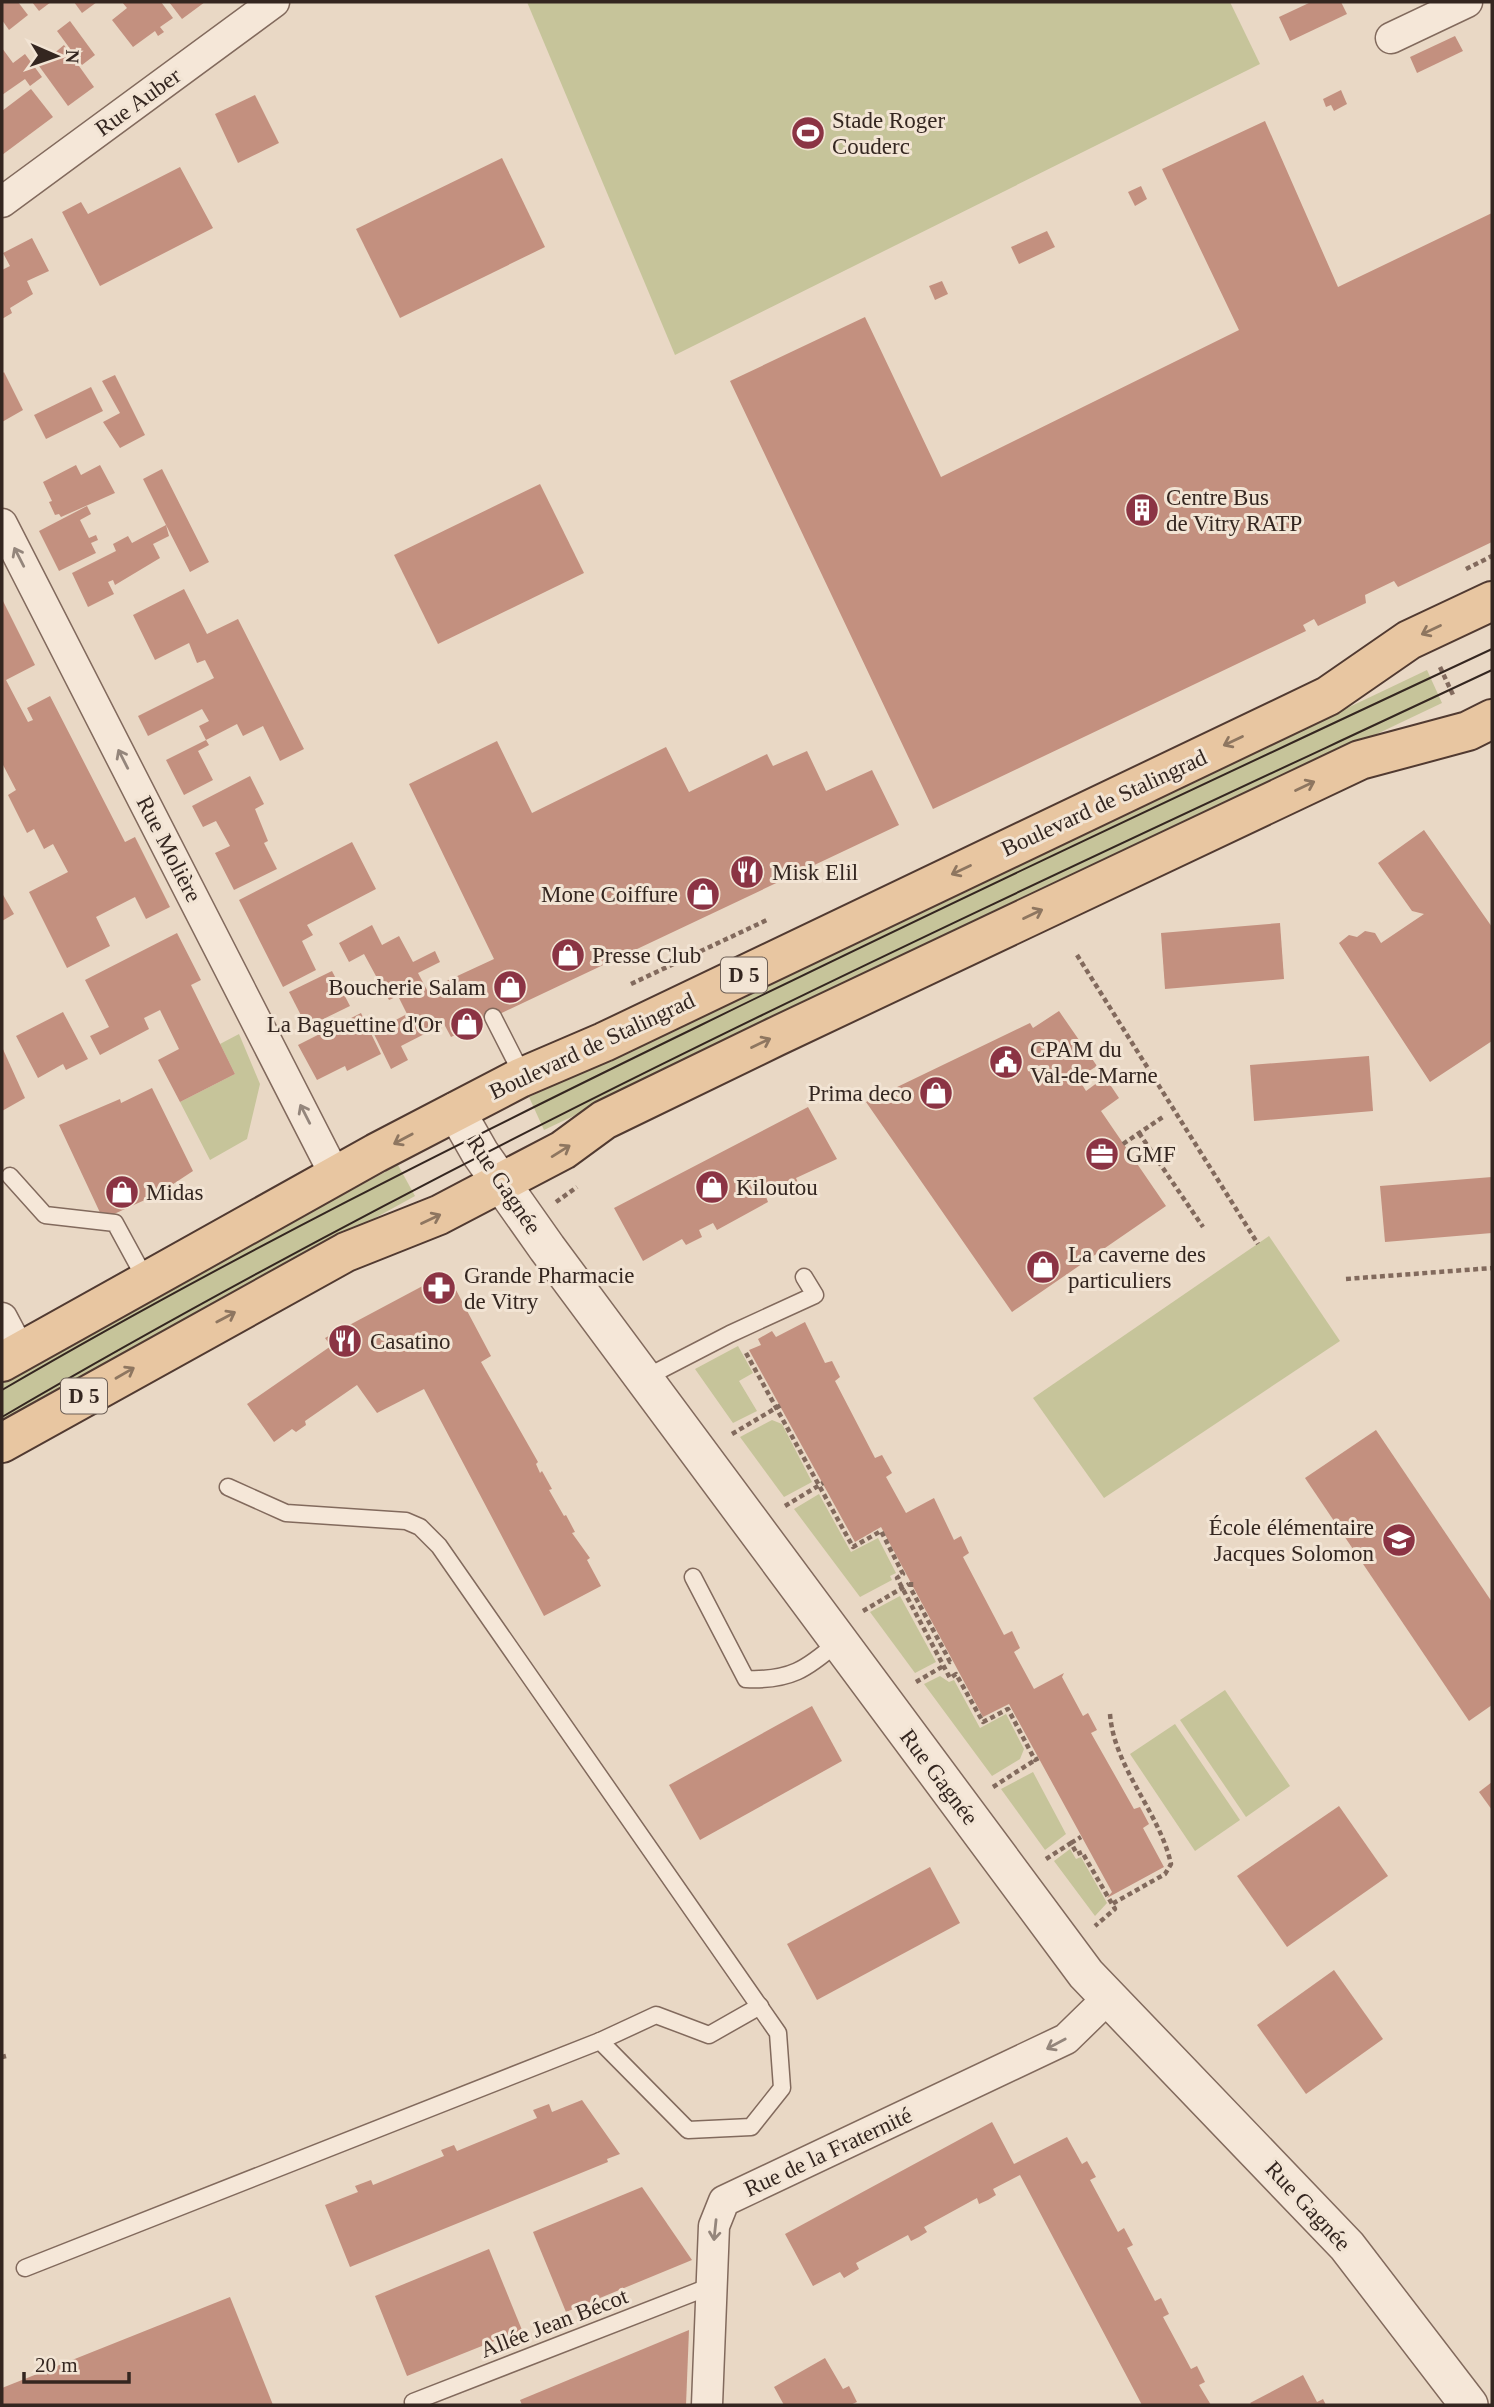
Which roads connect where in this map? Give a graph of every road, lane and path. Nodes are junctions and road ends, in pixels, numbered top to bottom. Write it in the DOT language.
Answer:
graph roads {
  1 [pos="274,2"];
  2 [pos="1467,2"];
  3 [pos="1391,38"];
  4 [pos="2,202"];
  5 [pos="2,524"];
  6 [pos="1492,601"];
  7 [pos="1436,657"];
  8 [pos="1457,704"];
  9 [pos="1492,719"];
  10 [pos="1077,955"];
  11 [pos="493,1017"];
  12 [pos="523,1076"];
  13 [pos="456,1111"];
  14 [pos="1163,1117"];
  15 [pos="1139,1133"];
  16 [pos="1123,1144"];
  17 [pos="335,1175"];
  18 [pos="10,1176"];
  19 [pos="501,1183"];
  20 [pos="1203,1227"];
  21 [pos="1258,1244"];
  22 [pos="1492,1268"];
  23 [pos="804,1277"];
  24 [pos="1346,1279"];
  25 [pos="146,1280"];
  26 [pos="2,1318"];
  27 [pos="746,1352"];
  28 [pos="11,1357"];
  29 [pos="643,1379"];
  30 [pos="778,1406"];
  31 [pos="732,1433"];
  32 [pos="2,1443"];
  33 [pos="821,1485"];
  34 [pos="228,1487"];
  35 [pos="785,1506"];
  36 [pos="693,1577"];
  37 [pos="902,1588"];
  38 [pos="863,1611"];
  39 [pos="930,1624"];
  40 [pos="923,1628"];
  41 [pos="838,1642"];
  42 [pos="944,1665"];
  43 [pos="916,1682"];
  44 [pos="1110,1714"];
  45 [pos="993,1787"];
  46 [pos="1081,1837"];
  47 [pos="1071,1843"];
  48 [pos="1046,1859"];
  49 [pos="1112,1903"];
  50 [pos="1095,1926"];
  51 [pos="1107,1999"];
  52 [pos="760,2006"];
  53 [pos="600,2042"];
  54 [pos="25,2268"];
  55 [pos="711,2286"];
  56 [pos="414,2402"];
  57 [pos="708,2405"];
  58 [pos="1469,2405"];
  1 -- 4 [label="street, Rue Auber"];
  2 -- 3 [label="street"];
  17 -- 5 [label="street, Rue Molière, one-way"];
  6 -- 12 [label="main road, Boulevard de Stalingrad / D 5, one-way"];
  7 -- 8 [label="path"];
  19 -- 9 [label="main road, D 5, one-way"];
  10 -- 21 [label="path"];
  11 -- 12 [label="lane"];
  12 -- 13 [label="main road, Boulevard de Stalingrad / D 5"];
  13 -- 17 [label="main road, Boulevard de Stalingrad / D 5, one-way"];
  13 -- 19 [label="street, Rue Gagnée"];
  14 -- 15 [label="path"];
  15 -- 16 [label="path"];
  15 -- 20 [label="path"];
  17 -- 25 [label="main road, Boulevard de Stalingrad / D 5"];
  18 -- 25 [label="lane"];
  19 -- 29 [label="street, Rue Gagnée"];
  32 -- 19 [label="main road, D 5, one-way"];
  22 -- 24 [label="path"];
  23 -- 29 [label="lane"];
  25 -- 28 [label="main road, Boulevard de Stalingrad / D 5"];
  26 -- 28 [label="street"];
  27 -- 30 [label="path"];
  29 -- 41 [label="street, Rue Gagnée"];
  30 -- 31 [label="path"];
  30 -- 33 [label="path"];
  33 -- 35 [label="path"];
  33 -- 37 [label="path"];
  34 -- 52 [label="lane"];
  36 -- 41 [label="lane"];
  37 -- 38 [label="path"];
  37 -- 39 [label="path"];
  37 -- 40 [label="path"];
  39 -- 40 [label="path"];
  39 -- 42 [label="path"];
  40 -- 42 [label="path"];
  41 -- 51 [label="street, Rue Gagnée"];
  42 -- 43 [label="path"];
  42 -- 45 [label="path"];
  44 -- 49 [label="path"];
  46 -- 47 [label="path"];
  47 -- 48 [label="path"];
  47 -- 49 [label="path"];
  49 -- 50 [label="path"];
  51 -- 55 [label="street, Rue de la Fraternité, one-way"];
  51 -- 58 [label="street, Rue Gagnée"];
  52 -- 53 [label="lane"];
  52 -- 53 [label="lane"];
  53 -- 54 [label="lane"];
  55 -- 56 [label="lane, Allée Jean Bécot"];
  55 -- 57 [label="street, Rue de la Fraternité"];
}
